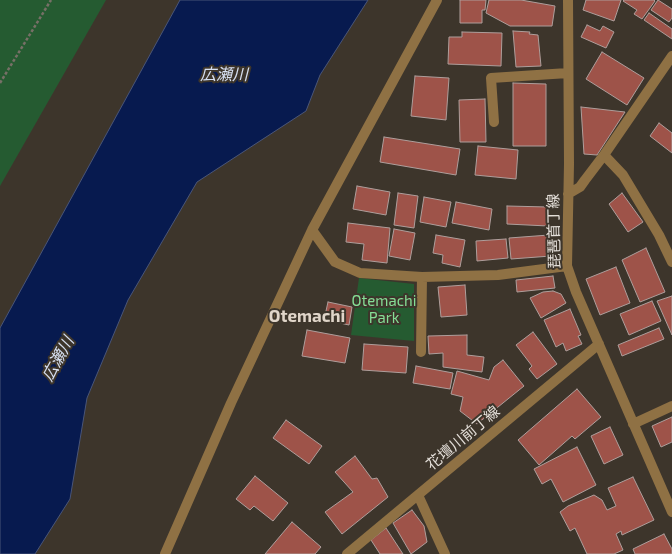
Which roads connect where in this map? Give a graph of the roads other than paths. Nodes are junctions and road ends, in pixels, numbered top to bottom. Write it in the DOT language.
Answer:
graph roads {
  1 [pos="437,0"];
  2 [pos="568,0"];
  3 [pos="672,56"];
  4 [pos="568,73"];
  5 [pos="494,122"];
  6 [pos="604,155"];
  7 [pos="568,194"];
  8 [pos="312,230"];
  9 [pos="672,262"];
  10 [pos="567,266"];
  11 [pos="422,277"];
  12 [pos="599,344"];
  13 [pos="421,352"];
  14 [pos="672,406"];
  15 [pos="633,424"];
  16 [pos="418,495"];
  17 [pos="672,512"];
  18 [pos="165,554"];
  19 [pos="347,554"];
  20 [pos="445,554"];
  1 -- 8 [label="street"];
  2 -- 4 [label="street, 琵琶首丁線"];
  3 -- 6 [label="street"];
  4 -- 5 [label="street"];
  4 -- 7 [label="street, 琵琶首丁線"];
  6 -- 7 [label="street"];
  6 -- 9 [label="street"];
  7 -- 10 [label="street, 琵琶首丁線"];
  8 -- 11 [label="street"];
  8 -- 18 [label="street"];
  10 -- 11 [label="street"];
  10 -- 12 [label="street, 琵琶首丁線"];
  11 -- 13 [label="street"];
  12 -- 15 [label="street, 琵琶首丁線"];
  12 -- 16 [label="street, 花壇川前丁線"];
  14 -- 15 [label="street"];
  15 -- 17 [label="street, 琵琶首丁線"];
  16 -- 19 [label="street, 花壇川前丁線"];
  16 -- 20 [label="street"];
}
